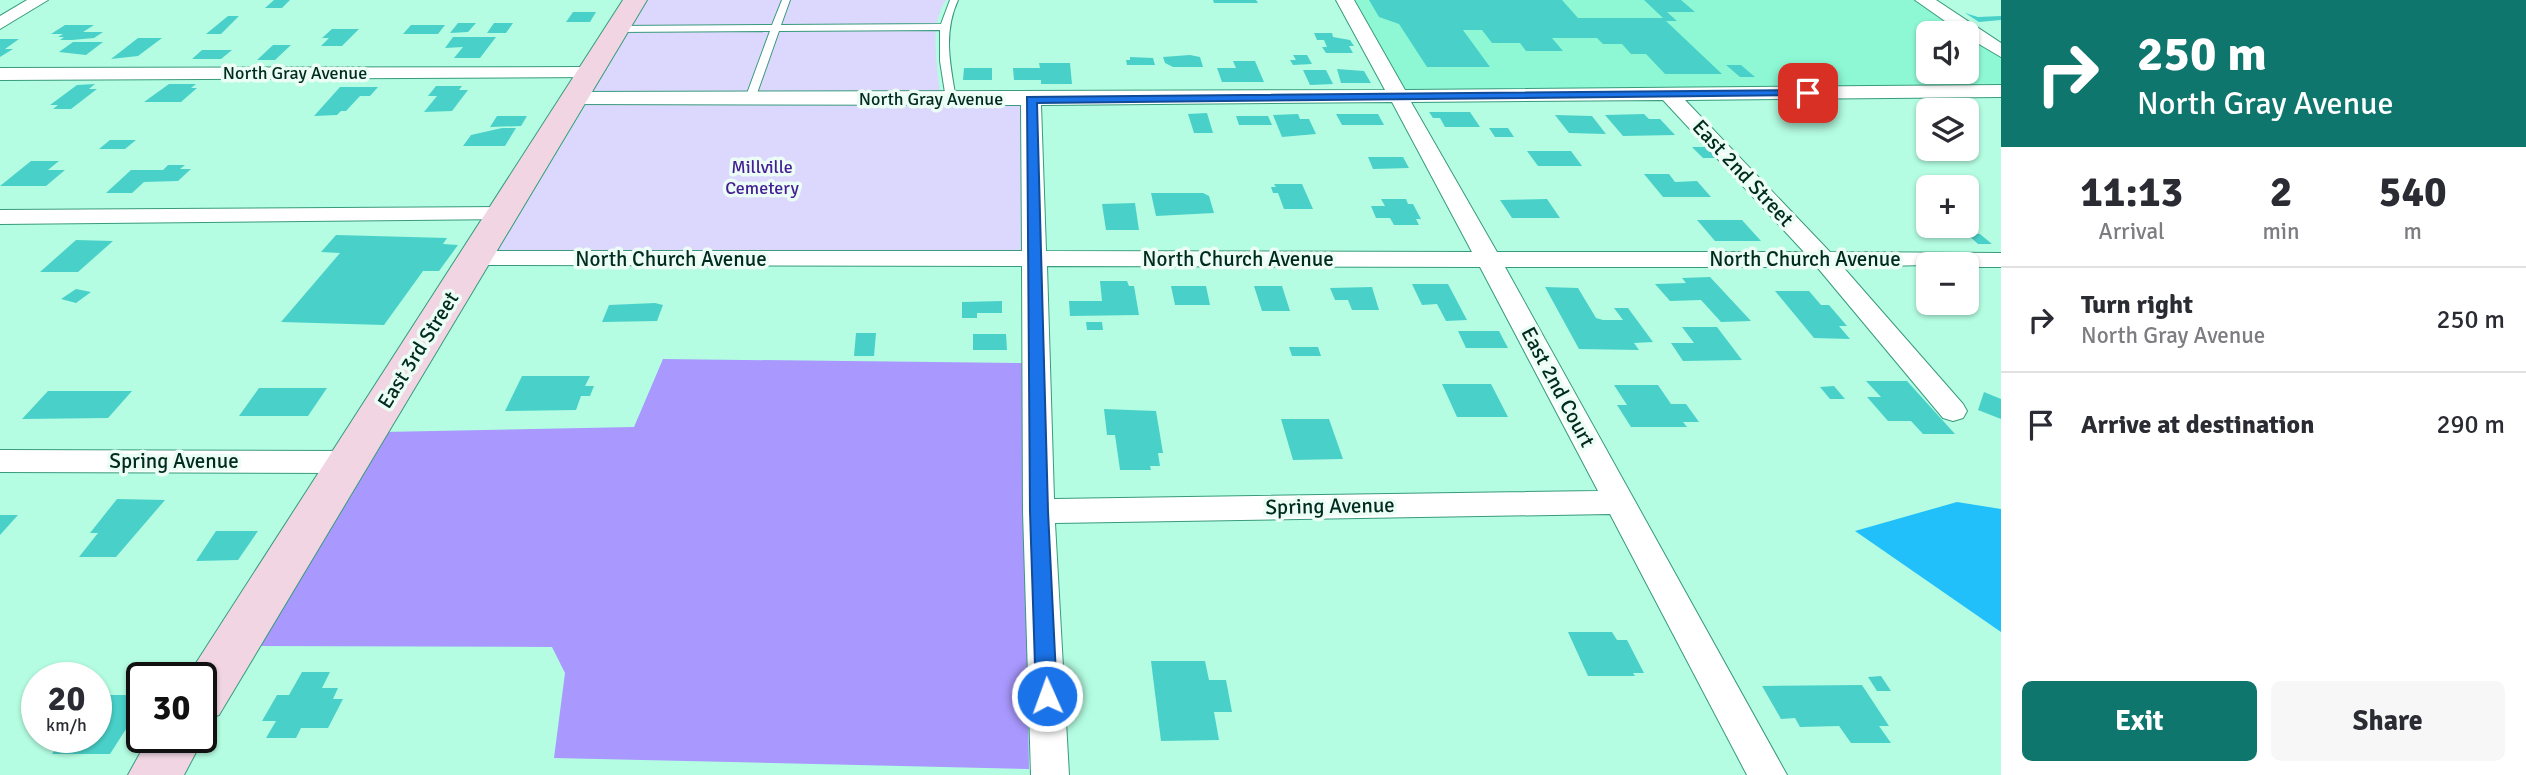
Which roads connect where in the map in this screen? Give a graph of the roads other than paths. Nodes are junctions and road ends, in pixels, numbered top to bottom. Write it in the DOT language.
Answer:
graph roads {
  1 [pos="39,0"];
  2 [pos="786,0"];
  3 [pos="954,0"];
  4 [pos="1345,0"];
  5 [pos="1924,0"];
  6 [pos="626,14"];
  7 [pos="0,24"];
  8 [pos="943,27"];
  9 [pos="777,28"];
  10 [pos="2001,51"];
  11 [pos="0,74"];
  12 [pos="582,85"];
  13 [pos="2001,91"];
  14 [pos="1670,94"];
  15 [pos="1398,96"];
  16 [pos="750,99"];
  17 [pos="951,99"];
  18 [pos="1031,99"];
  19 [pos="503,214"];
  20 [pos="0,217"];
  21 [pos="475,258"];
  22 [pos="1034,259"];
  23 [pos="1823,259"];
  24 [pos="1489,260"];
  25 [pos="2001,260"];
  26 [pos="1953,411"];
  27 [pos="0,461"];
  28 [pos="348,462"];
  29 [pos="1620,502"];
  30 [pos="1039,511"];
  31 [pos="217,673"];
  32 [pos="168,753"];
  33 [pos="155,775"];
  34 [pos="1050,775"];
  35 [pos="1768,775"];
  1 -- 7 [label="street"];
  2 -- 9 [label="lane"];
  3 -- 8 [label="lane"];
  4 -- 15 [label="street, East 2nd Court"];
  5 -- 10 [label="street"];
  6 -- 9 [label="lane"];
  6 -- 12 [label="street, East 3rd Street"];
  8 -- 9 [label="lane"];
  8 -- 17 [label="lane"];
  9 -- 16 [label="lane"];
  11 -- 12 [label="street, North Gray Avenue"];
  12 -- 16 [label="street, North Gray Avenue"];
  12 -- 19 [label="street, East 3rd Street"];
  13 -- 14 [label="street, North Gray Avenue"];
  14 -- 15 [label="street, North Gray Avenue"];
  14 -- 23 [label="street, East 2nd Street"];
  15 -- 18 [label="street, North Gray Avenue"];
  15 -- 24 [label="street, East 2nd Court"];
  16 -- 17 [label="street, North Gray Avenue"];
  17 -- 18 [label="street, North Gray Avenue"];
  18 -- 22 [label="street"];
  19 -- 20 [label="street"];
  19 -- 21 [label="street, East 3rd Street"];
  21 -- 22 [label="street, North Church Avenue"];
  21 -- 28 [label="street, East 3rd Street"];
  22 -- 24 [label="street, North Church Avenue"];
  22 -- 30 [label="street"];
  23 -- 24 [label="street, North Church Avenue"];
  23 -- 25 [label="street, North Church Avenue"];
  23 -- 26 [label="street, East 2nd Street"];
  24 -- 29 [label="street, East 2nd Court"];
  27 -- 28 [label="street, Spring Avenue"];
  28 -- 31 [label="street, East 3rd Street"];
  29 -- 30 [label="street, Spring Avenue"];
  29 -- 35 [label="street, East 2nd Court"];
  30 -- 34 [label="street"];
  32 -- 33 [label="street"];
}
